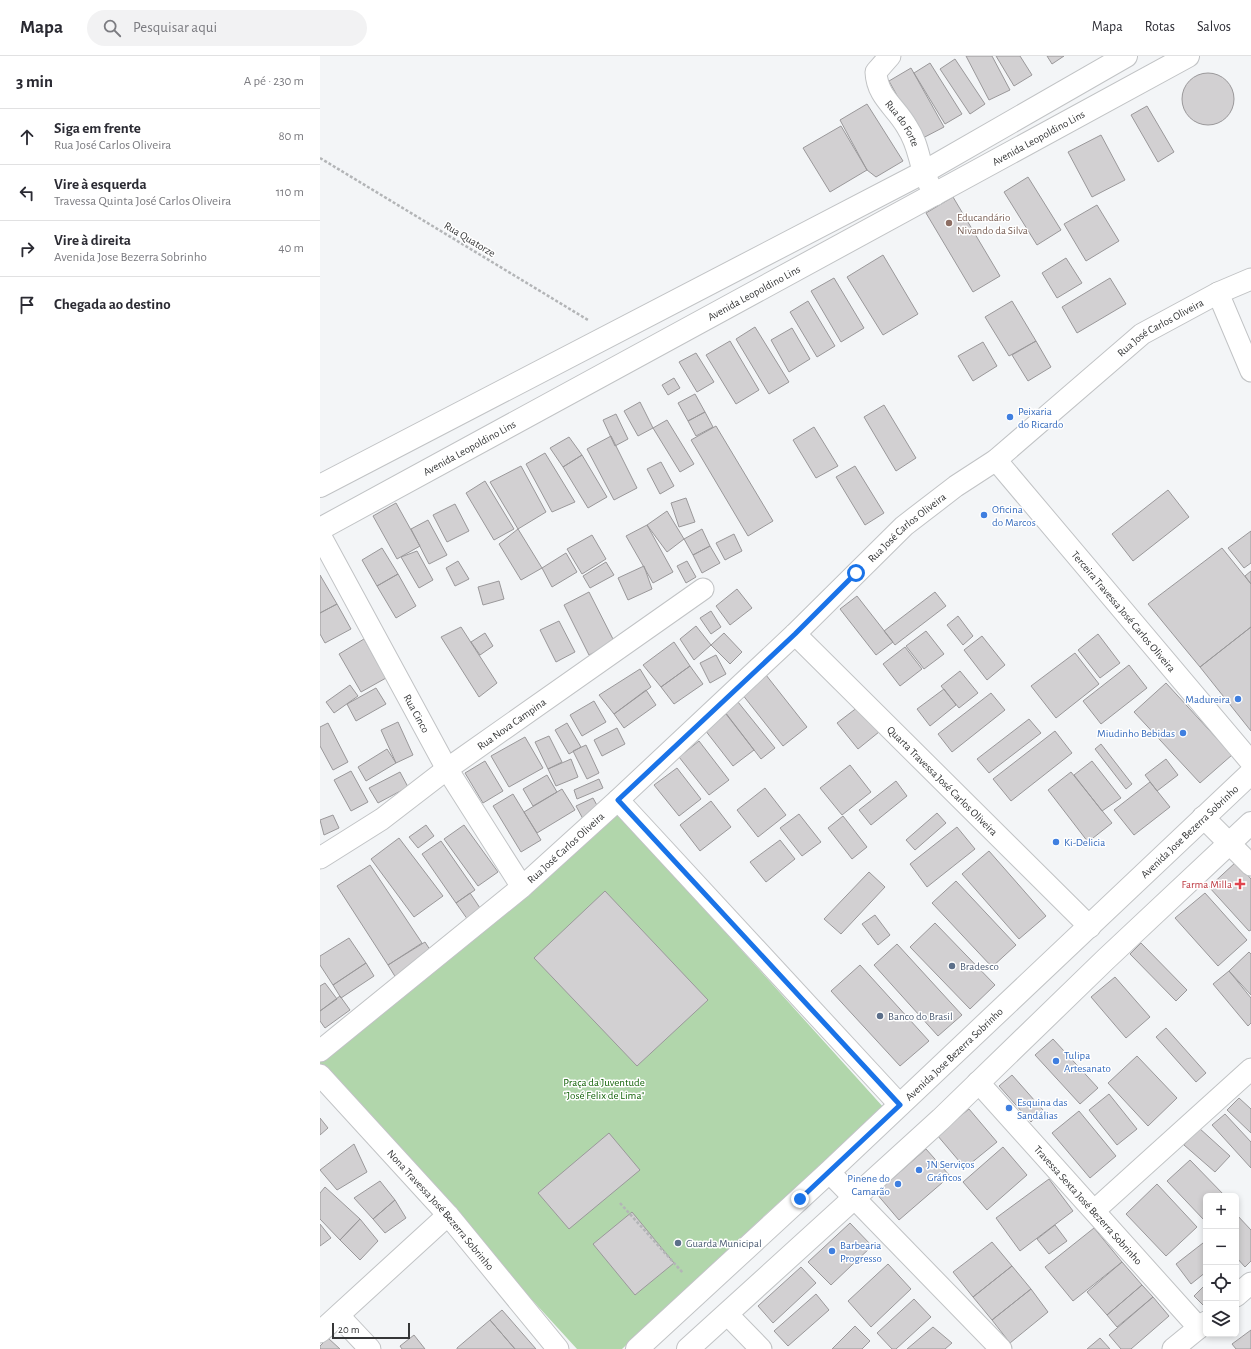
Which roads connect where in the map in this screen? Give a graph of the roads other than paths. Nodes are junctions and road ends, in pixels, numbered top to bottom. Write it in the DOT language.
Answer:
graph roads {
  1 [pos="890,56"];
  2 [pos="1126,56"];
  3 [pos="1188,56"];
  4 [pos="924,172"];
  5 [pos="935,195"];
  6 [pos="1251,279"];
  7 [pos="1218,293"];
  8 [pos="1251,371"];
  9 [pos="996,460"];
  10 [pos="320,486"];
  11 [pos="320,529"];
  12 [pos="320,535"];
  13 [pos="703,589"];
  14 [pos="795,634"];
  15 [pos="1251,762"];
  16 [pos="447,769"];
  17 [pos="1251,773"];
  18 [pos="618,800"];
  19 [pos="1203,817"];
  20 [pos="1251,823"];
  21 [pos="1230,843"];
  22 [pos="320,858"];
  23 [pos="1251,865"];
  24 [pos="522,887"];
  25 [pos="1090,927"];
  26 [pos="320,1051"];
  27 [pos="1251,1068"];
  28 [pos="320,1075"];
  29 [pos="978,1082"];
  30 [pos="900,1105"];
  31 [pos="829,1172"];
  32 [pos="854,1198"];
  33 [pos="1095,1210"];
  34 [pos="448,1215"];
  35 [pos="1251,1282"];
  36 [pos="1239,1293"];
  37 [pos="726,1314"];
  38 [pos="339,1316"];
  39 [pos="1203,1325"];
  40 [pos="320,1332"];
  41 [pos="370,1349"];
  42 [pos="558,1349"];
  43 [pos="637,1349"];
  44 [pos="688,1349"];
  45 [pos="761,1349"];
  46 [pos="1001,1349"];
  47 [pos="1173,1349"];
  1 -- 4 [label="street, Rua do Forte"];
  2 -- 4 [label="main road"];
  3 -- 5 [label="main road, Avenida Leopoldino Lins"];
  4 -- 5 [label="street, Rua do Forte"];
  4 -- 10 [label="main road"];
  5 -- 11 [label="main road, Avenida Leopoldino Lins"];
  6 -- 7 [label="street, Rua José Carlos Oliveira"];
  7 -- 8 [label="street"];
  7 -- 9 [label="street, Rua José Carlos Oliveira"];
  9 -- 14 [label="street, Rua José Carlos Oliveira"];
  9 -- 15 [label="street, Terceira Travessa José Carlos Oliveira"];
  12 -- 16 [label="street, Rua Cinco"];
  13 -- 16 [label="street, Rua Nova Campina"];
  14 -- 18 [label="street, Rua José Carlos Oliveira"];
  14 -- 25 [label="street, Quarta Travessa José Carlos Oliveira"];
  16 -- 22 [label="street, Rua Nova Campina"];
  16 -- 24 [label="street, Rua Cinco"];
  17 -- 19 [label="main road, Avenida Jose Bezerra Sobrinho"];
  18 -- 24 [label="street, Rua José Carlos Oliveira"];
  18 -- 30 [label="street"];
  19 -- 21 [label="street"];
  19 -- 25 [label="main road, Avenida Jose Bezerra Sobrinho"];
  20 -- 21 [label="main road"];
  21 -- 23 [label="street"];
  21 -- 29 [label="main road"];
  24 -- 26 [label="street, Rua José Carlos Oliveira"];
  25 -- 30 [label="main road, Avenida Jose Bezerra Sobrinho"];
  27 -- 33 [label="street"];
  28 -- 34 [label="street, Nona Travessa José Bezerra Sobrinho"];
  29 -- 32 [label="main road"];
  29 -- 33 [label="street, Travessa Sexta José Bezerra Sobrinho"];
  30 -- 31 [label="main road, Avenida Jose Bezerra Sobrinho"];
  31 -- 32 [label="street"];
  31 -- 43 [label="main road, Avenida Jose Bezerra Sobrinho"];
  32 -- 37 [label="main road"];
  32 -- 46 [label="street"];
  33 -- 39 [label="street, Travessa Sexta José Bezerra Sobrinho"];
  34 -- 38 [label="street"];
  34 -- 42 [label="street, Nona Travessa José Bezerra Sobrinho"];
  35 -- 36 [label="street"];
  37 -- 44 [label="main road"];
  37 -- 45 [label="street"];
  38 -- 40 [label="street"];
  38 -- 41 [label="street"];
  39 -- 47 [label="street"];
}
